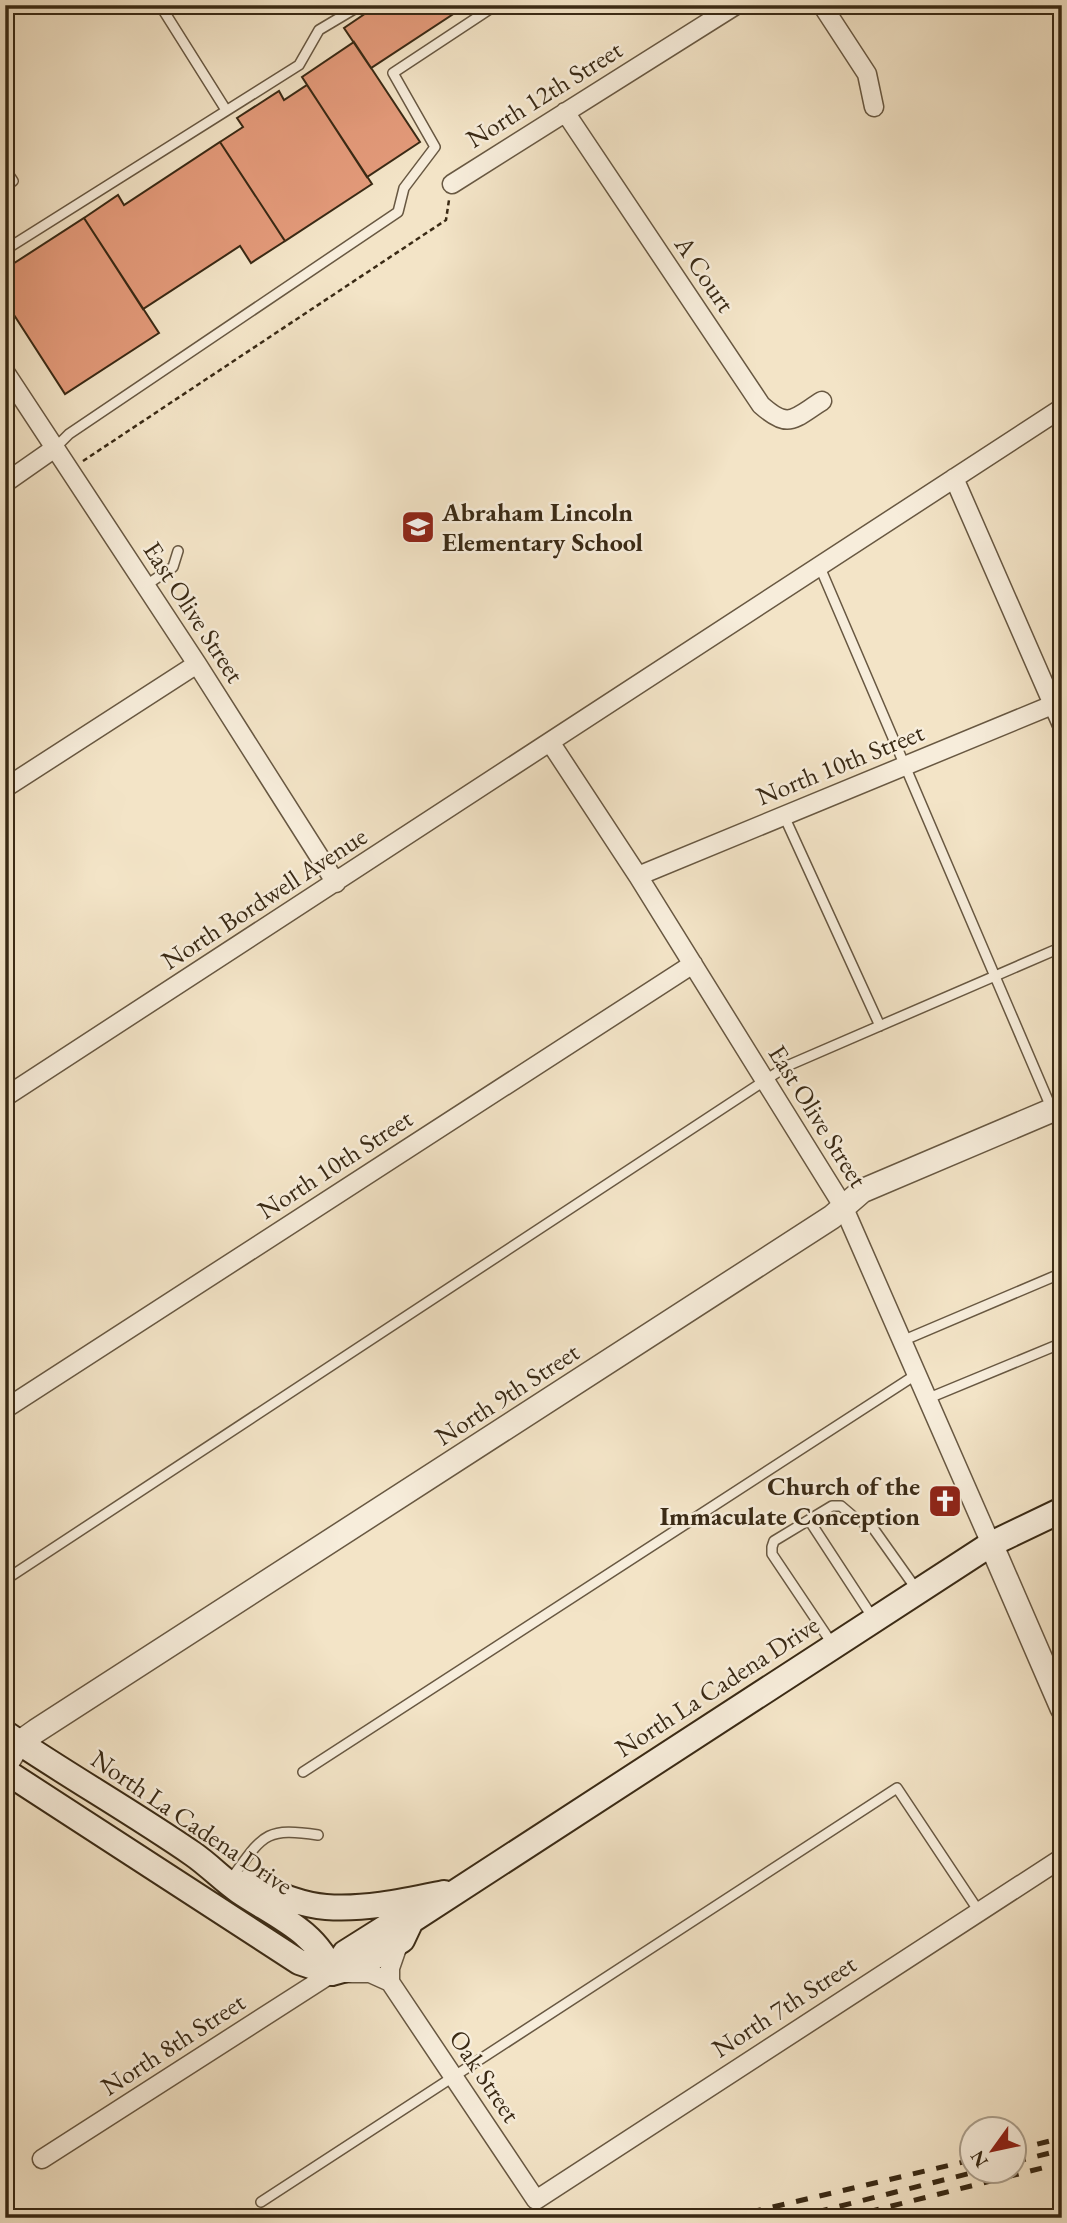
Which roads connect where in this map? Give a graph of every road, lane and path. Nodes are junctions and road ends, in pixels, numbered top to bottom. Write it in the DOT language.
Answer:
graph roads {
  1 [pos="160,5"];
  2 [pos="361,5"];
  3 [pos="496,5"];
  4 [pos="736,5"];
  5 [pos="822,5"];
  6 [pos="874,107"];
  7 [pos="226,110"];
  8 [pos="565,112"];
  9 [pos="5,169"];
  10 [pos="452,184"];
  11 [pos="5,187"];
  12 [pos="5,250"];
  13 [pos="5,372"];
  14 [pos="822,401"];
  15 [pos="1062,408"];
  16 [pos="55,448"];
  17 [pos="69,471"];
  18 [pos="954,478"];
  19 [pos="5,483"];
  20 [pos="178,551"];
  21 [pos="819,565"];
  22 [pos="145,586"];
  23 [pos="197,664"];
  24 [pos="1058,703"];
  25 [pos="1062,725"];
  26 [pos="550,742"];
  27 [pos="905,766"];
  28 [pos="5,788"];
  29 [pos="784,816"];
  30 [pos="638,876"];
  31 [pos="336,883"];
  32 [pos="1062,947"];
  33 [pos="693,964"];
  34 [pos="995,976"];
  35 [pos="880,1026"];
  36 [pos="766,1081"];
  37 [pos="5,1097"];
  38 [pos="1057,1108"];
  39 [pos="1062,1133"];
  40 [pos="844,1206"];
  41 [pos="1062,1273"];
  42 [pos="902,1341"];
  43 [pos="1062,1343"];
  44 [pos="917,1374"];
  45 [pos="929,1398"];
  46 [pos="5,1409"];
  47 [pos="1062,1510"];
  48 [pos="809,1520"];
  49 [pos="991,1544"];
  50 [pos="5,1580"];
  51 [pos="918,1591"];
  52 [pos="874,1620"];
  53 [pos="834,1646"];
  54 [pos="1062,1708"];
  55 [pos="12,1738"];
  56 [pos="5,1766"];
  57 [pos="5,1772"];
  58 [pos="303,1772"];
  59 [pos="318,1835"];
  60 [pos="195,1856"];
  61 [pos="1062,1858"];
  62 [pos="234,1875"];
  63 [pos="458,1890"];
  64 [pos="978,1910"];
  65 [pos="405,1931"];
  66 [pos="332,1973"];
  67 [pos="390,1982"];
  68 [pos="454,2077"];
  69 [pos="42,2159"];
  70 [pos="536,2200"];
  71 [pos="261,2202"];
  1 -- 7 [label="lane"];
  2 -- 7 [label="lane"];
  3 -- 16 [label="lane"];
  4 -- 8 [label="street, North 12th Street"];
  5 -- 6 [label="street"];
  7 -- 12 [label="lane"];
  8 -- 10 [label="street, North 12th Street"];
  8 -- 14 [label="street, A Court"];
  9 -- 11 [label="lane"];
  10 -- 17 [label="path"];
  13 -- 16 [label="street, East Olive Street"];
  15 -- 18 [label="street, North Bordwell Avenue"];
  16 -- 17 [label="street, East Olive Street"];
  16 -- 19 [label="street"];
  17 -- 22 [label="street, East Olive Street"];
  18 -- 21 [label="street, North Bordwell Avenue"];
  18 -- 24 [label="street"];
  20 -- 22 [label="lane"];
  21 -- 26 [label="street, North Bordwell Avenue"];
  21 -- 27 [label="lane"];
  22 -- 23 [label="street, East Olive Street"];
  23 -- 28 [label="street"];
  23 -- 31 [label="street, East Olive Street"];
  24 -- 25 [label="street"];
  24 -- 27 [label="street, North 10th Street"];
  26 -- 30 [label="street, East Olive Street"];
  26 -- 31 [label="street, North Bordwell Avenue"];
  27 -- 29 [label="street, North 10th Street"];
  27 -- 34 [label="lane"];
  29 -- 30 [label="street, North 10th Street"];
  29 -- 35 [label="lane"];
  30 -- 33 [label="street, East Olive Street"];
  31 -- 37 [label="street, North Bordwell Avenue"];
  32 -- 34 [label="lane"];
  33 -- 36 [label="street, East Olive Street"];
  33 -- 46 [label="street, North 10th Street"];
  34 -- 35 [label="lane"];
  34 -- 38 [label="lane"];
  35 -- 36 [label="lane"];
  36 -- 40 [label="street, East Olive Street"];
  36 -- 50 [label="lane"];
  38 -- 39 [label="lane"];
  38 -- 40 [label="street, North 9th Street"];
  40 -- 42 [label="street, East Olive Street"];
  40 -- 55 [label="street, North 9th Street"];
  41 -- 42 [label="lane"];
  42 -- 44 [label="street, East Olive Street"];
  43 -- 45 [label="lane"];
  44 -- 45 [label="street, East Olive Street"];
  44 -- 58 [label="lane"];
  45 -- 49 [label="street, East Olive Street"];
  47 -- 49 [label="main road, North La Cadena Drive"];
  48 -- 51 [label="lane"];
  48 -- 52 [label="lane"];
  48 -- 53 [label="lane"];
  49 -- 51 [label="main road, North La Cadena Drive"];
  49 -- 54 [label="street"];
  51 -- 52 [label="main road, North La Cadena Drive"];
  52 -- 53 [label="main road, North La Cadena Drive"];
  53 -- 63 [label="main road, North La Cadena Drive"];
  55 -- 56 [label="street, North 9th Street"];
  55 -- 60 [label="main road, North La Cadena Drive"];
  57 -- 66 [label="main road"];
  59 -- 62 [label="lane"];
  60 -- 62 [label="main road"];
  60 -- 66 [label="main road, North La Cadena Drive"];
  61 -- 64 [label="street, North 7th Street"];
  62 -- 63 [label="main road"];
  63 -- 65 [label="main road, North La Cadena Drive"];
  64 -- 68 [label="lane"];
  64 -- 70 [label="street, North 7th Street"];
  65 -- 66 [label="main road, North La Cadena Drive"];
  65 -- 67 [label="street"];
  66 -- 67 [label="street"];
  66 -- 69 [label="street, North 8th Street"];
  67 -- 68 [label="street, Oak Street"];
  68 -- 70 [label="street, Oak Street"];
  68 -- 71 [label="lane"];
}
